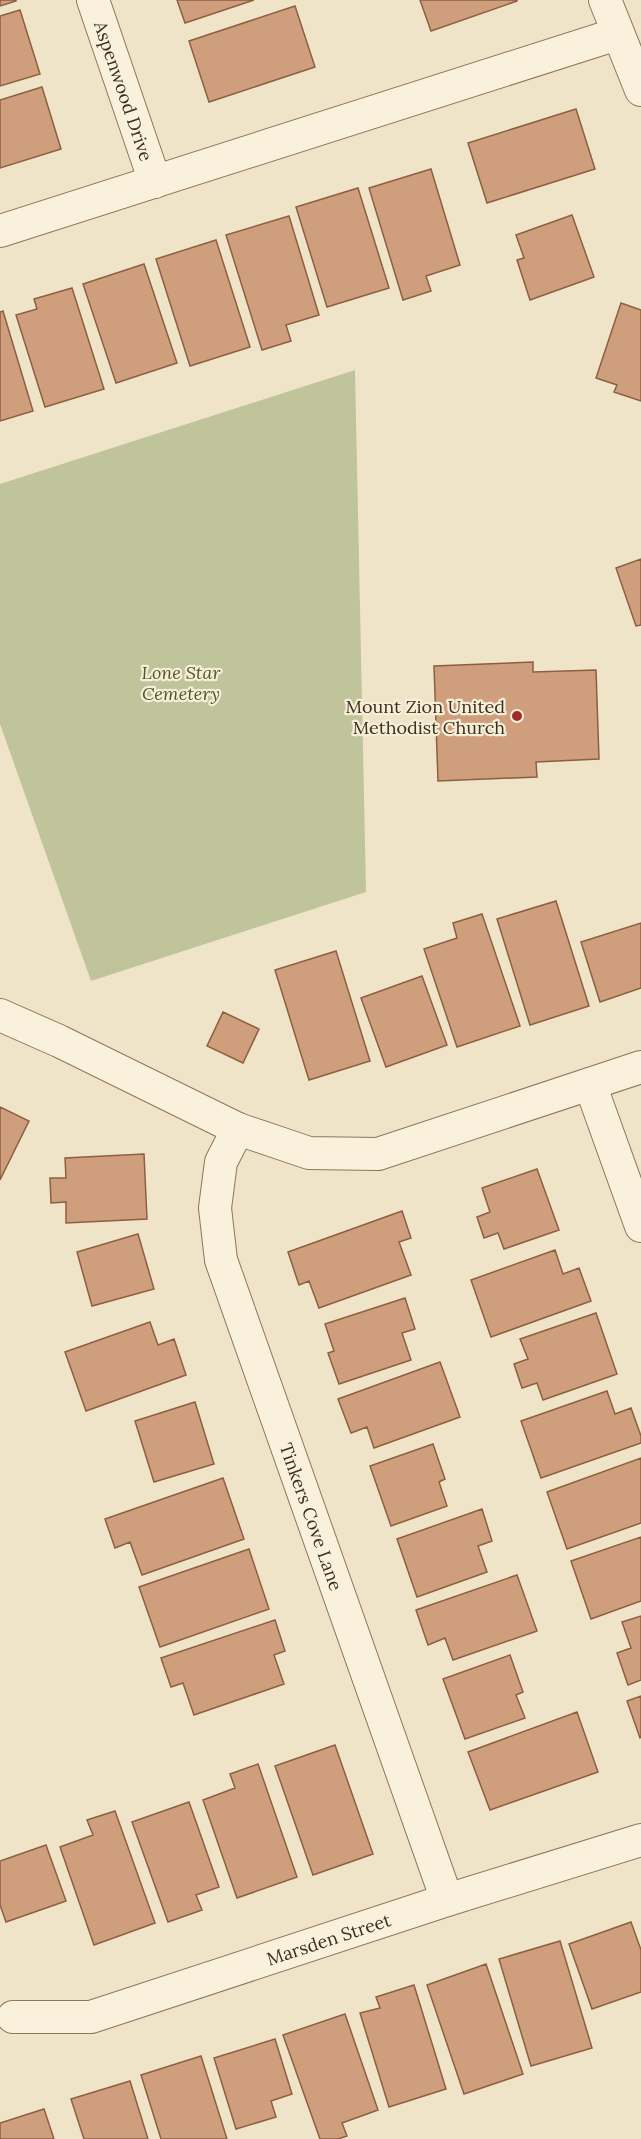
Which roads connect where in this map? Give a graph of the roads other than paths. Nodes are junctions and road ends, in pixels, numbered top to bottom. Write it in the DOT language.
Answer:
graph roads {
  1 [pos="93,0"];
  2 [pos="605,0"];
  3 [pos="617,34"];
  4 [pos="641,90"];
  5 [pos="155,182"];
  6 [pos="0,231"];
  7 [pos="0,1015"];
  8 [pos="641,1067"];
  9 [pos="590,1084"];
  10 [pos="238,1129"];
  11 [pos="641,1226"];
  12 [pos="641,1840"];
  13 [pos="447,1900"];
  14 [pos="13,2017"];
  1 -- 5 [label="street, Aspenwood Drive"];
  2 -- 3 [label="street"];
  3 -- 4 [label="street"];
  3 -- 5 [label="street"];
  5 -- 6 [label="street"];
  7 -- 10 [label="street"];
  8 -- 9 [label="street"];
  9 -- 10 [label="street"];
  9 -- 11 [label="street"];
  10 -- 13 [label="street, Tinkers Cove Lane"];
  12 -- 13 [label="street, Marsden Street"];
  13 -- 14 [label="street, Marsden Street"];
}
